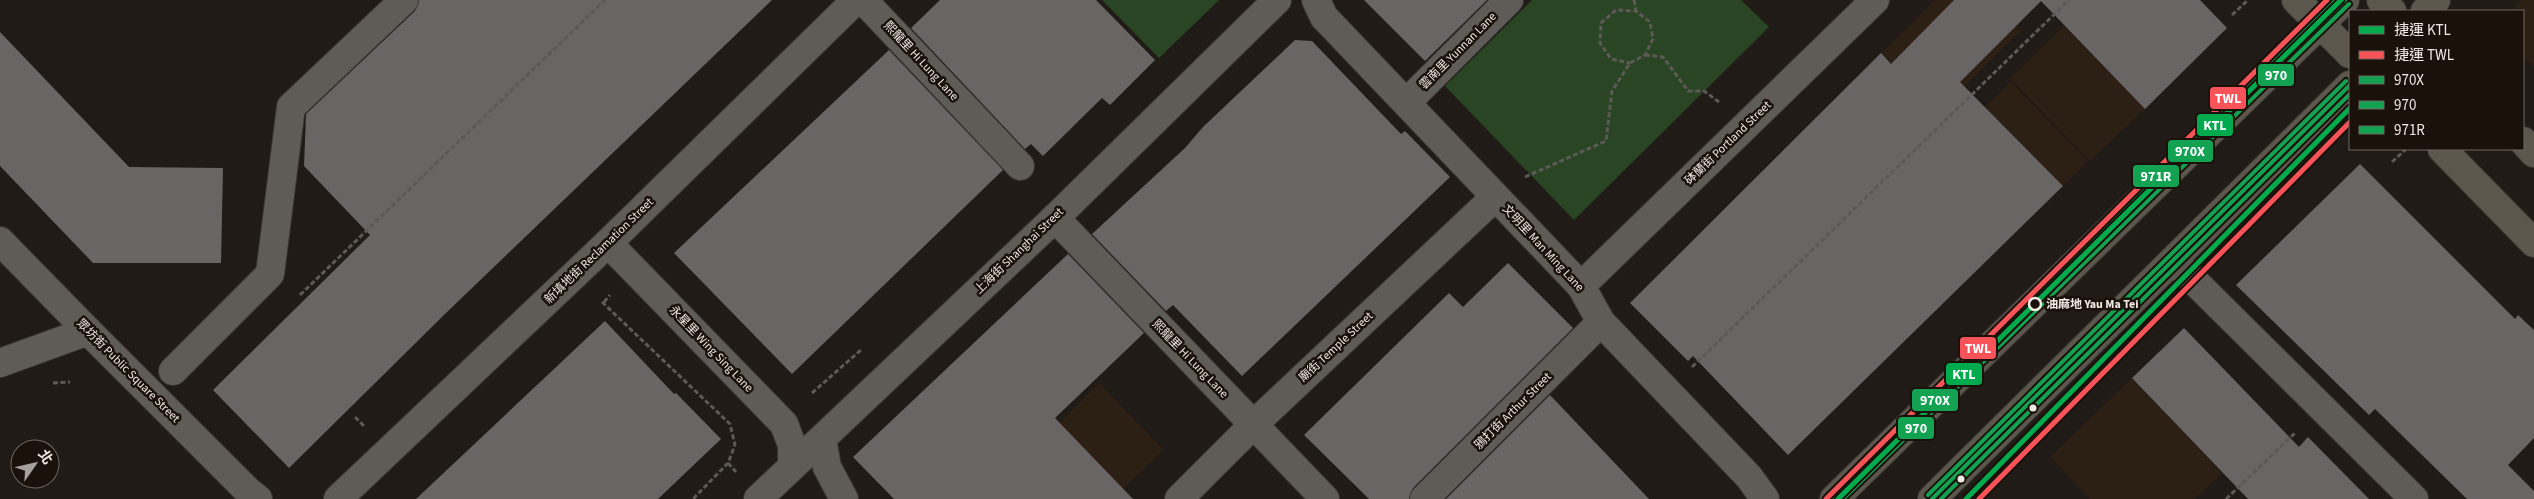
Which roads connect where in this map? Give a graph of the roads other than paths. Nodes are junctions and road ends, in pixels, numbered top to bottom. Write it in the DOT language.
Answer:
graph roads {
  1 [pos="404,0"];
  2 [pos="856,0"];
  3 [pos="863,0"];
  4 [pos="1277,0"];
  5 [pos="1316,0"];
  6 [pos="1509,0"];
  7 [pos="1875,0"];
  8 [pos="2296,0"];
  9 [pos="2345,0"];
  10 [pos="2381,0"];
  11 [pos="2436,0"];
  12 [pos="2391,10"];
  13 [pos="2426,10"];
  14 [pos="2320,24"];
  15 [pos="2349,53"];
  16 [pos="2349,86"];
  17 [pos="1407,102"];
  18 [pos="2524,142"];
  19 [pos="2443,150"];
  20 [pos="2534,152"];
  21 [pos="1020,166"];
  22 [pos="1495,197"];
  23 [pos="1054,218"];
  24 [pos="0,241"];
  25 [pos="2534,242"];
  26 [pos="608,243"];
  27 [pos="2174,260"];
  28 [pos="1581,286"];
  29 [pos="1601,322"];
  30 [pos="88,331"];
  31 [pos="0,363"];
  32 [pos="173,371"];
  33 [pos="1254,425"];
  34 [pos="822,438"];
  35 [pos="792,466"];
  36 [pos="258,499"];
  37 [pos="338,499"];
  38 [pos="758,499"];
  39 [pos="844,499"];
  40 [pos="1179,499"];
  41 [pos="1325,499"];
  42 [pos="1424,499"];
  43 [pos="1766,499"];
  44 [pos="1834,499"];
  45 [pos="1932,499"];
  46 [pos="2414,499"];
  1 -- 32 [label="street"];
  2 -- 26 [label="street, 新填地街 Reclamation Street"];
  3 -- 21 [label="street, 熙龍里 Hi Lung Lane"];
  4 -- 23 [label="street, 上海街 Shanghai Street"];
  5 -- 17 [label="street, 文明里 Man Ming Lane"];
  6 -- 17 [label="street, 雲南里 Yunnan Lane"];
  7 -- 28 [label="street, 砵蘭街 Portland Street"];
  8 -- 14 [label="main road"];
  9 -- 14 [label="main road"];
  10 -- 12 [label="main road"];
  11 -- 13 [label="main road"];
  14 -- 15 [label="main road"];
  14 -- 44 [label="main road"];
  16 -- 27 [label="main road"];
  17 -- 22 [label="street, 文明里 Man Ming Lane"];
  18 -- 20 [label="main road"];
  19 -- 25 [label="main road"];
  22 -- 28 [label="street, 文明里 Man Ming Lane"];
  22 -- 33 [label="street, 廟街 Temple Street"];
  23 -- 33 [label="street, 熙龍里 Hi Lung Lane"];
  23 -- 34 [label="street, 上海街 Shanghai Street"];
  24 -- 30 [label="street, 眾坊街 Public Square Street"];
  26 -- 35 [label="street, 永星里 Wing Sing Lane"];
  26 -- 37 [label="street, 新填地街 Reclamation Street"];
  27 -- 45 [label="main road"];
  27 -- 46 [label="street"];
  28 -- 29 [label="street, 文明里 Man Ming Lane"];
  29 -- 42 [label="street, 鴉打街 Arthur Street"];
  29 -- 43 [label="street, 文明里 Man Ming Lane"];
  30 -- 31 [label="street"];
  30 -- 36 [label="street, 眾坊街 Public Square Street"];
  33 -- 40 [label="street, 廟街 Temple Street"];
  33 -- 41 [label="street, 熙龍里 Hi Lung Lane"];
  34 -- 35 [label="street, 上海街 Shanghai Street"];
  34 -- 39 [label="street"];
  35 -- 38 [label="street, 上海街 Shanghai Street"];
}
